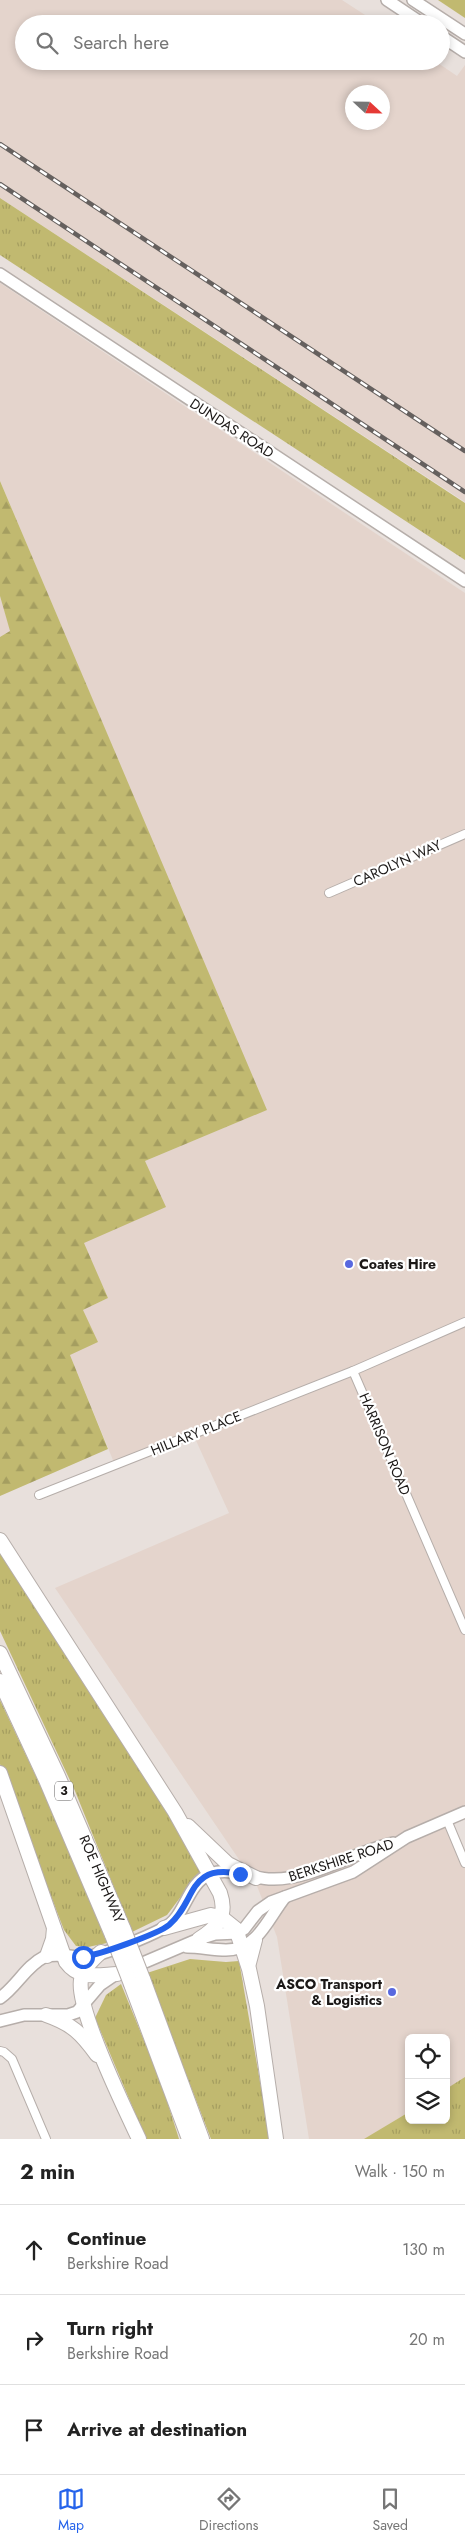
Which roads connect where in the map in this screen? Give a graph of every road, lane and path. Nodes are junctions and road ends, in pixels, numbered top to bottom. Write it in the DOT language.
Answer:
graph roads {
  1 [pos="386,0"];
  2 [pos="413,0"];
  3 [pos="409,15"];
  4 [pos="436,15"];
  5 [pos="450,24"];
  6 [pos="465,34"];
  7 [pos="450,42"];
  8 [pos="465,52"];
  9 [pos="0,274"];
  10 [pos="465,581"];
  11 [pos="465,834"];
  12 [pos="329,893"];
  13 [pos="465,1322"];
  14 [pos="353,1370"];
  15 [pos="39,1495"];
  16 [pos="0,1540"];
  17 [pos="465,1630"];
  18 [pos="0,1653"];
  19 [pos="0,1681"];
  20 [pos="0,1773"];
  21 [pos="175,1812"];
  22 [pos="465,1812"];
  23 [pos="447,1820"];
  24 [pos="401,1841"];
  25 [pos="465,1863"];
  26 [pos="210,1874"];
  27 [pos="256,1878"];
  28 [pos="285,1897"];
  29 [pos="222,1918"];
  30 [pos="54,1923"];
  31 [pos="164,1928"];
  32 [pos="118,1933"];
  33 [pos="238,1933"];
  34 [pos="199,1940"];
  35 [pos="255,1940"];
  36 [pos="242,1947"];
  37 [pos="176,1948"];
  38 [pos="102,1952"];
  39 [pos="47,1956"];
  40 [pos="64,1956"];
  41 [pos="249,1969"];
  42 [pos="116,1974"];
  43 [pos="83,1975"];
  44 [pos="137,1981"];
  45 [pos="0,1998"];
  46 [pos="85,2005"];
  47 [pos="46,2015"];
  48 [pos="0,2021"];
  49 [pos="0,2051"];
  50 [pos="106,2068"];
  51 [pos="46,2139"];
  52 [pos="139,2139"];
  53 [pos="189,2139"];
  54 [pos="202,2139"];
  55 [pos="276,2139"];
  1 -- 3 [label="main road"];
  2 -- 4 [label="main road"];
  5 -- 6 [label="main road"];
  7 -- 8 [label="main road"];
  9 -- 10 [label="main road, DUNDAS ROAD"];
  11 -- 12 [label="street, CAROLYN WAY"];
  13 -- 14 [label="street"];
  14 -- 15 [label="street, HILLARY PLACE"];
  14 -- 17 [label="street, HARRISON ROAD"];
  16 -- 21 [label="highway"];
  18 -- 32 [label="highway, ROE HIGHWAY / 3"];
  19 -- 32 [label="highway, ROE HIGHWAY / 3"];
  20 -- 30 [label="highway"];
  21 -- 26 [label="highway"];
  21 -- 27 [label="highway"];
  22 -- 23 [label="main road, BERKSHIRE ROAD"];
  23 -- 24 [label="main road, BERKSHIRE ROAD"];
  23 -- 25 [label="street"];
  24 -- 27 [label="main road, BERKSHIRE ROAD"];
  24 -- 28 [label="main road, BERKSHIRE ROAD"];
  26 -- 27 [label="main road, BERKSHIRE ROAD"];
  26 -- 29 [label="highway"];
  26 -- 31 [label="main road"];
  28 -- 33 [label="main road, BERKSHIRE ROAD"];
  28 -- 35 [label="main road, BERKSHIRE ROAD"];
  29 -- 31 [label="highway"];
  29 -- 33 [label="highway"];
  29 -- 34 [label="highway"];
  30 -- 39 [label="highway"];
  30 -- 40 [label="highway"];
  31 -- 38 [label="main road"];
  32 -- 44 [label="highway, ROE HIGHWAY / 3, bridge"];
  33 -- 34 [label="main road, BERKSHIRE ROAD"];
  33 -- 36 [label="highway"];
  34 -- 37 [label="main road, BERKSHIRE ROAD"];
  35 -- 36 [label="main road, BERKSHIRE ROAD"];
  35 -- 41 [label="highway"];
  36 -- 37 [label="main road, BERKSHIRE ROAD"];
  36 -- 41 [label="highway"];
  37 -- 42 [label="main road, BERKSHIRE ROAD"];
  38 -- 40 [label="main road"];
  38 -- 43 [label="highway"];
  39 -- 40 [label="main road"];
  39 -- 45 [label="main road"];
  40 -- 43 [label="highway"];
  41 -- 55 [label="highway"];
  42 -- 43 [label="highway"];
  42 -- 46 [label="main road, BERKSHIRE ROAD"];
  43 -- 46 [label="highway"];
  44 -- 53 [label="highway, ROE HIGHWAY / 3"];
  44 -- 54 [label="highway, ROE HIGHWAY / 3"];
  46 -- 47 [label="main road, BERKSHIRE ROAD"];
  46 -- 50 [label="highway"];
  47 -- 48 [label="main road, BERKSHIRE ROAD"];
  47 -- 50 [label="highway"];
  49 -- 51 [label="street"];
  50 -- 52 [label="highway"];
}
